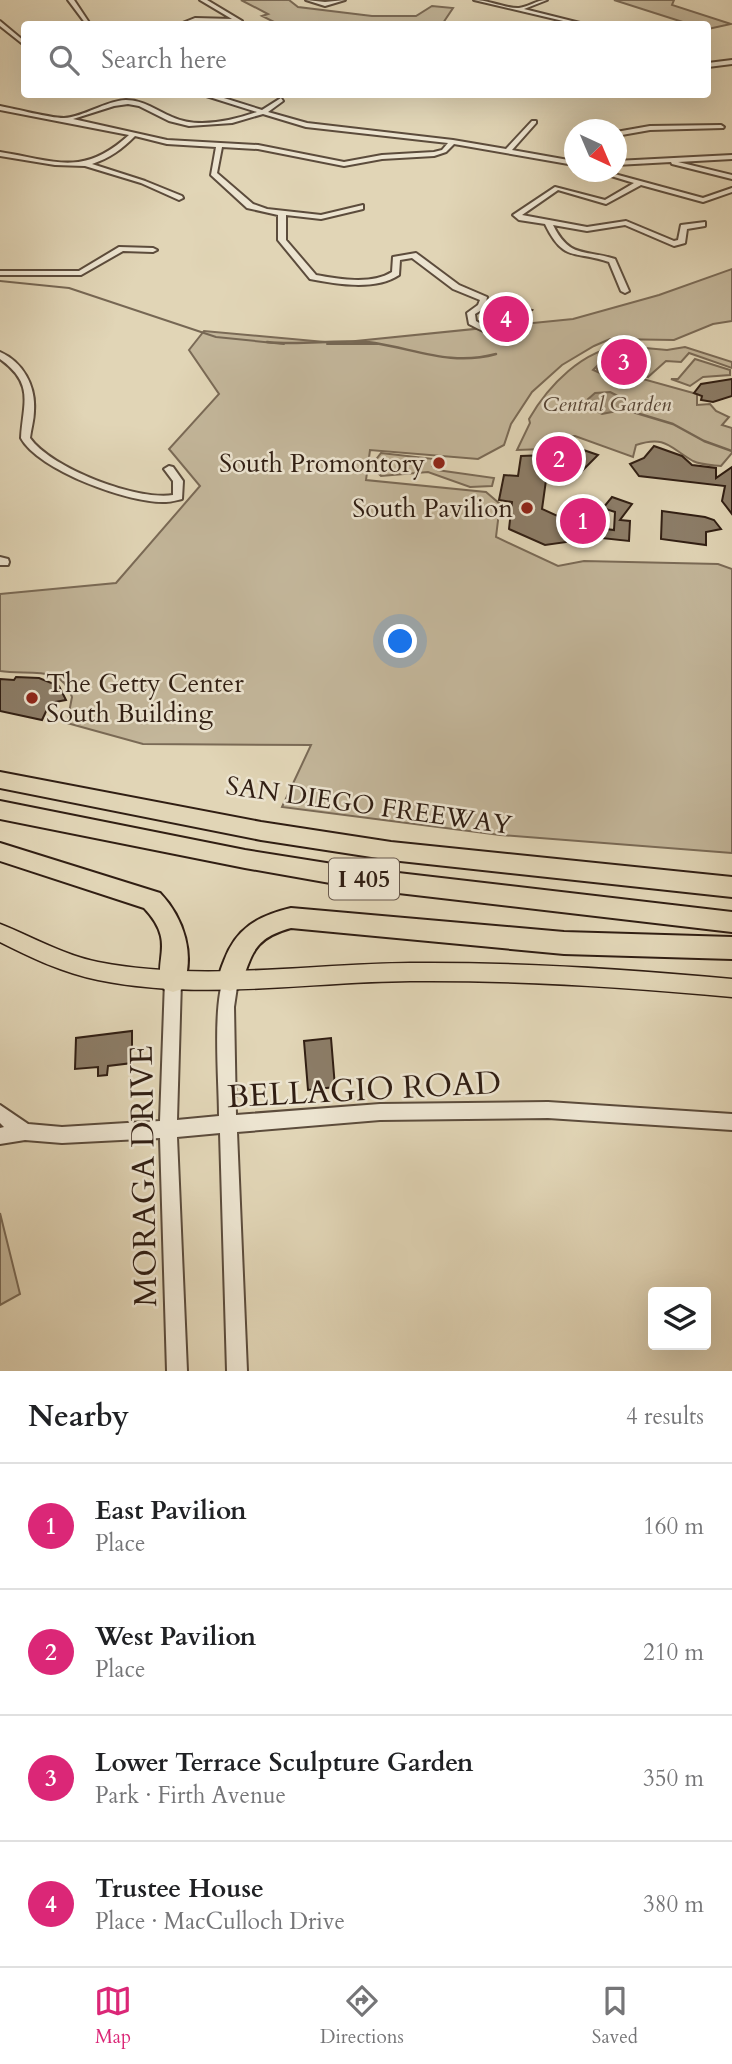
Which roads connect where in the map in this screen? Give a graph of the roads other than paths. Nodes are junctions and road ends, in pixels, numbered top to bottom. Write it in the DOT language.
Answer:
graph roads {
  1 [pos="71,0"];
  2 [pos="203,0"];
  3 [pos="309,0"];
  4 [pos="342,0"];
  5 [pos="477,0"];
  6 [pos="544,0"];
  7 [pos="518,10"];
  8 [pos="86,21"];
  9 [pos="238,21"];
  10 [pos="568,21"];
  11 [pos="0,23"];
  12 [pos="21,40"];
  13 [pos="732,62"];
  14 [pos="711,65"];
  15 [pos="216,98"];
  16 [pos="281,100"];
  17 [pos="0,108"];
  18 [pos="259,113"];
  19 [pos="60,120"];
  20 [pos="534,122"];
  21 [pos="721,127"];
  22 [pos="627,132"];
  23 [pos="133,135"];
  24 [pos="453,142"];
  25 [pos="219,146"];
  26 [pos="508,151"];
  27 [pos="0,154"];
  28 [pos="732,157"];
  29 [pos="663,160"];
  30 [pos="564,161"];
  31 [pos="627,162"];
  32 [pos="84,164"];
  33 [pos="732,177"];
  34 [pos="627,180"];
  35 [pos="638,184"];
  36 [pos="732,190"];
  37 [pos="179,198"];
  38 [pos="360,207"];
  39 [pos="282,214"];
  40 [pos="519,217"];
  41 [pos="548,222"];
  42 [pos="702,225"];
  43 [pos="153,250"];
  44 [pos="0,273"];
  45 [pos="625,291"];
  46 [pos="517,330"];
  47 [pos="0,355"];
  48 [pos="169,469"];
  49 [pos="0,770"];
  50 [pos="0,780"];
  51 [pos="0,810"];
  52 [pos="0,852"];
  53 [pos="732,874"];
  54 [pos="732,887"];
  55 [pos="732,922"];
  56 [pos="0,933"];
  57 [pos="732,948"];
  58 [pos="173,981"];
  59 [pos="230,981"];
  60 [pos="732,988"];
  61 [pos="0,1113"];
  62 [pos="732,1122"];
  63 [pos="228,1125"];
  64 [pos="168,1129"];
  65 [pos="25,1132"];
  66 [pos="0,1136"];
  67 [pos="177,1371"];
  68 [pos="237,1371"];
  1 -- 8 [label="street"];
  2 -- 9 [label="street"];
  3 -- 4 [label="street"];
  5 -- 7 [label="street"];
  6 -- 7 [label="street"];
  7 -- 10 [label="street"];
  11 -- 12 [label="street"];
  13 -- 14 [label="street"];
  15 -- 18 [label="street"];
  16 -- 18 [label="street"];
  17 -- 19 [label="street"];
  18 -- 19 [label="street"];
  18 -- 24 [label="street"];
  19 -- 23 [label="street"];
  20 -- 26 [label="street"];
  21 -- 22 [label="street"];
  23 -- 25 [label="street"];
  23 -- 32 [label="street"];
  24 -- 25 [label="street"];
  24 -- 26 [label="street"];
  25 -- 39 [label="street"];
  26 -- 30 [label="street"];
  27 -- 32 [label="street"];
  28 -- 29 [label="street"];
  29 -- 31 [label="street"];
  29 -- 33 [label="street"];
  32 -- 37 [label="street"];
  34 -- 35 [label="street"];
  35 -- 36 [label="street"];
  35 -- 40 [label="street"];
  38 -- 39 [label="street"];
  39 -- 46 [label="street"];
  40 -- 41 [label="street"];
  41 -- 42 [label="street"];
  41 -- 45 [label="street"];
  43 -- 44 [label="street"];
  47 -- 48 [label="street"];
  49 -- 53 [label="highway, SAN DIEGO FREEWAY / I 405"];
  50 -- 54 [label="highway"];
  51 -- 55 [label="highway, I 405"];
  52 -- 58 [label="highway"];
  56 -- 58 [label="main road"];
  57 -- 59 [label="highway"];
  58 -- 59 [label="main road"];
  58 -- 64 [label="street, MORAGA DRIVE"];
  59 -- 60 [label="main road"];
  59 -- 63 [label="street"];
  61 -- 65 [label="street"];
  62 -- 63 [label="street, BELLAGIO ROAD"];
  63 -- 64 [label="street, BELLAGIO ROAD"];
  63 -- 68 [label="street"];
  64 -- 65 [label="street, BELLAGIO ROAD"];
  64 -- 67 [label="street, MORAGA DRIVE"];
  65 -- 66 [label="street, BELLAGIO ROAD"];
}
